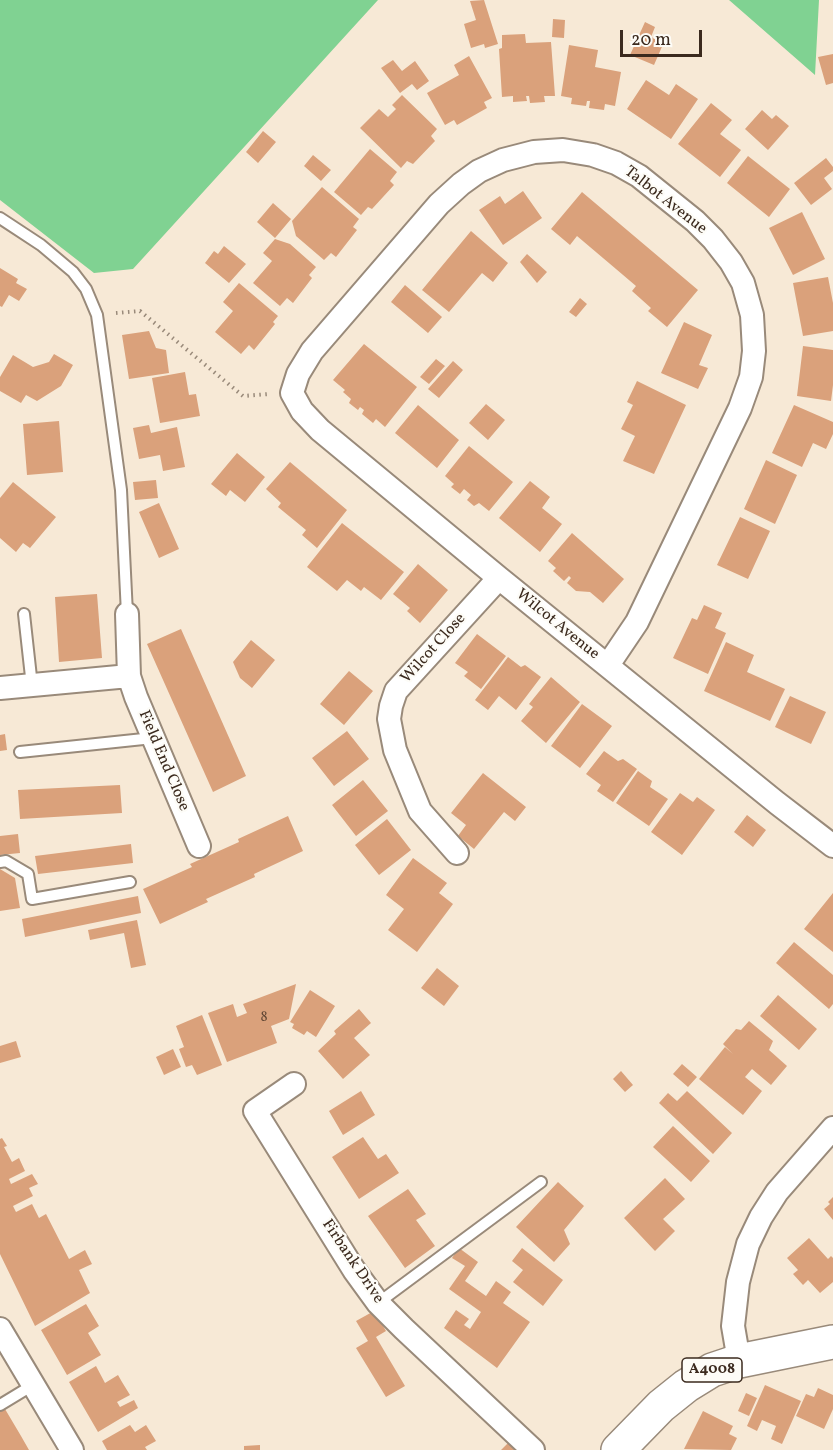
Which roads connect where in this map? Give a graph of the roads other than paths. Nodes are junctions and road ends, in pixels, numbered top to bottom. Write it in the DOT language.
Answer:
graph roads {
  1 [pos="0,218"];
  2 [pos="292,393"];
  3 [pos="499,578"];
  4 [pos="24,614"];
  5 [pos="127,614"];
  6 [pos="608,665"];
  7 [pos="129,676"];
  8 [pos="32,687"];
  9 [pos="0,688"];
  10 [pos="153,738"];
  11 [pos="20,752"];
  12 [pos="199,846"];
  13 [pos="833,846"];
  14 [pos="457,854"];
  15 [pos="0,862"];
  16 [pos="130,882"];
  17 [pos="294,1084"];
  18 [pos="833,1128"];
  19 [pos="541,1182"];
  20 [pos="378,1303"];
  21 [pos="0,1329"];
  22 [pos="833,1342"];
  23 [pos="739,1361"];
  24 [pos="33,1385"];
  25 [pos="0,1405"];
  26 [pos="72,1450"];
  27 [pos="533,1450"];
  28 [pos="618,1450"];
  1 -- 5 [label="lane"];
  2 -- 3 [label="street, Wilcot Avenue"];
  2 -- 6 [label="street, Talbot Avenue"];
  3 -- 6 [label="street, Wilcot Avenue"];
  3 -- 14 [label="street, Wilcot Close"];
  4 -- 8 [label="lane"];
  5 -- 7 [label="street, Field End Close"];
  6 -- 13 [label="street, Wilcot Avenue"];
  7 -- 8 [label="street"];
  7 -- 10 [label="street, Field End Close"];
  8 -- 9 [label="street"];
  10 -- 11 [label="lane"];
  10 -- 12 [label="street, Field End Close"];
  15 -- 16 [label="lane"];
  17 -- 20 [label="street, Firbank Drive"];
  18 -- 23 [label="street"];
  19 -- 20 [label="lane"];
  20 -- 27 [label="street, Firbank Drive"];
  21 -- 24 [label="street"];
  22 -- 23 [label="main road, A4008"];
  23 -- 28 [label="main road, A4008"];
  24 -- 25 [label="lane"];
  24 -- 26 [label="street"];
}
